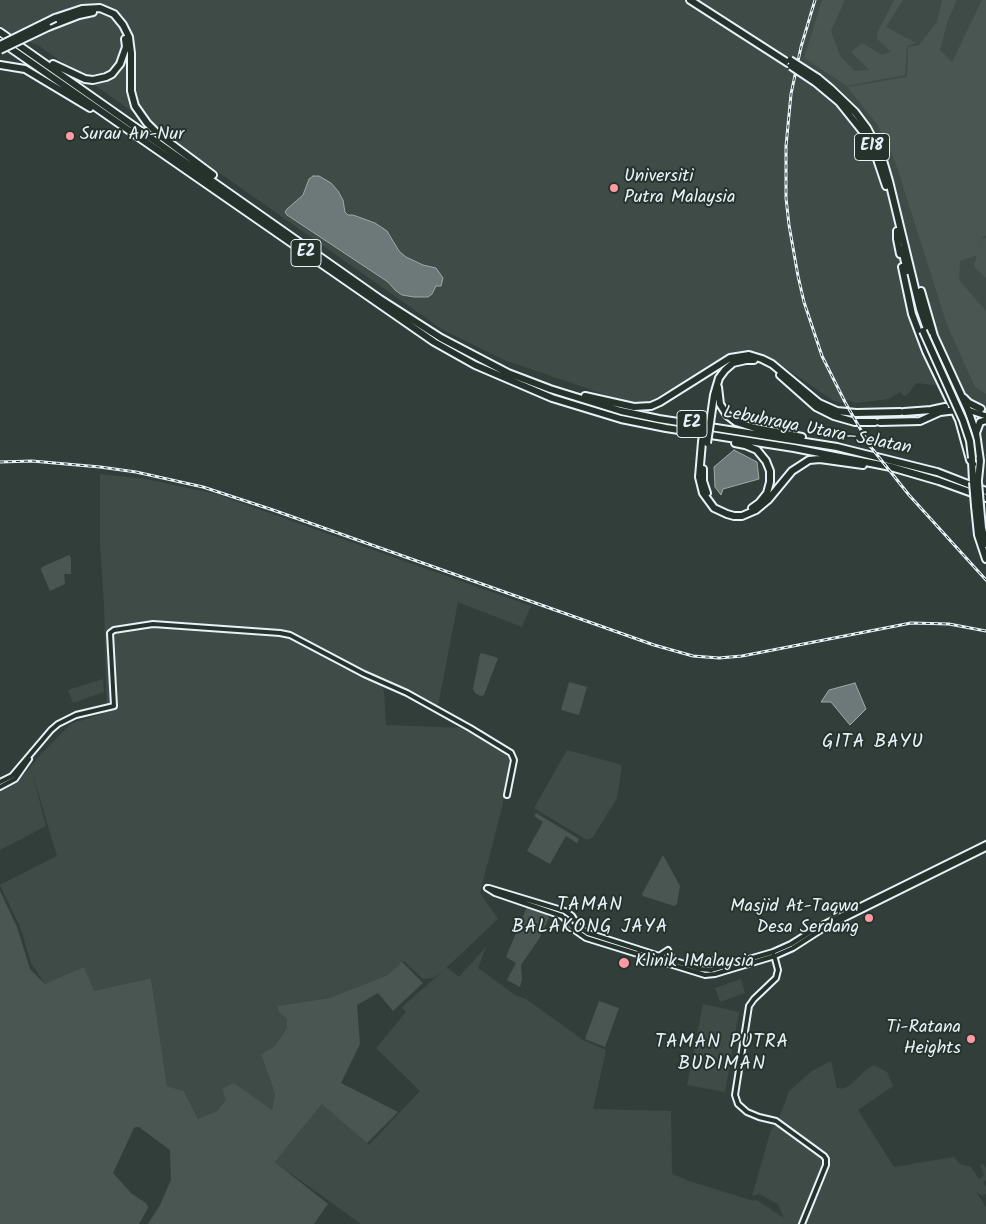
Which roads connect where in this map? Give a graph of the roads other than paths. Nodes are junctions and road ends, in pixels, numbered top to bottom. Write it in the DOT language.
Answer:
graph roads {
  1 [pos="690,0"];
  2 [pos="698,0"];
  3 [pos="0,32"];
  4 [pos="0,40"];
  5 [pos="0,45"];
  6 [pos="0,50"];
  7 [pos="38,58"];
  8 [pos="789,61"];
  9 [pos="0,65"];
  10 [pos="816,80"];
  11 [pos="139,137"];
  12 [pos="227,190"];
  13 [pos="897,231"];
  14 [pos="909,258"];
  15 [pos="926,331"];
  16 [pos="742,355"];
  17 [pos="721,374"];
  18 [pos="936,374"];
  19 [pos="550,389"];
  20 [pos="960,394"];
  21 [pos="948,397"];
  22 [pos="953,408"];
  23 [pos="967,408"];
  24 [pos="983,410"];
  25 [pos="934,412"];
  26 [pos="986,416"];
  27 [pos="986,420"];
  28 [pos="708,423"];
  29 [pos="666,428"];
  30 [pos="963,429"];
  31 [pos="976,433"];
  32 [pos="704,442"];
  33 [pos="837,447"];
  34 [pos="974,460"];
  35 [pos="891,467"];
  36 [pos="976,481"];
  37 [pos="986,491"];
  38 [pos="986,498"];
  39 [pos="977,506"];
  40 [pos="986,544"];
  41 [pos="986,560"];
  42 [pos="30,757"];
  43 [pos="0,785"];
  44 [pos="507,795"];
  45 [pos="986,844"];
  46 [pos="986,848"];
  47 [pos="774,954"];
  48 [pos="658,956"];
  49 [pos="673,960"];
  50 [pos="714,960"];
  51 [pos="721,967"];
  52 [pos="802,1224"];
  1 -- 8 [label="highway, E18"];
  2 -- 8 [label="highway, E18"];
  3 -- 7 [label="highway, Lebuhraya Utara–Selatan / E2"];
  4 -- 11 [label="highway, Lebuhraya Utara–Selatan / E2"];
  5 -- 12 [label="highway, bridge"];
  6 -- 7 [label="highway, bridge"];
  7 -- 12 [label="highway, Lebuhraya Utara–Selatan / E2"];
  8 -- 10 [label="highway, E18, bridge"];
  9 -- 11 [label="highway"];
  10 -- 13 [label="highway, E18"];
  10 -- 14 [label="highway, E18"];
  11 -- 29 [label="highway, Lebuhraya Utara–Selatan / E2"];
  12 -- 19 [label="highway, Lebuhraya Utara–Selatan / E2"];
  13 -- 15 [label="highway, E18"];
  13 -- 18 [label="highway"];
  14 -- 15 [label="highway, E18"];
  14 -- 20 [label="highway"];
  15 -- 34 [label="highway, E18"];
  16 -- 19 [label="highway"];
  16 -- 25 [label="highway"];
  16 -- 28 [label="highway"];
  17 -- 25 [label="highway"];
  17 -- 28 [label="highway"];
  17 -- 33 [label="highway"];
  18 -- 21 [label="highway"];
  18 -- 25 [label="highway"];
  19 -- 33 [label="highway, Lebuhraya Utara–Selatan / E2"];
  20 -- 21 [label="highway"];
  20 -- 23 [label="highway"];
  20 -- 24 [label="highway"];
  21 -- 22 [label="highway"];
  22 -- 23 [label="highway"];
  22 -- 25 [label="highway"];
  22 -- 30 [label="highway"];
  23 -- 24 [label="main road"];
  23 -- 26 [label="main road"];
  23 -- 31 [label="highway"];
  25 -- 30 [label="highway"];
  27 -- 31 [label="highway"];
  28 -- 32 [label="highway, bridge"];
  29 -- 32 [label="highway"];
  29 -- 35 [label="highway, Lebuhraya Utara–Selatan / E2"];
  30 -- 34 [label="highway"];
  31 -- 36 [label="highway"];
  32 -- 35 [label="highway"];
  33 -- 37 [label="highway, Lebuhraya Utara–Selatan / E2"];
  34 -- 36 [label="highway"];
  35 -- 38 [label="highway, Lebuhraya Utara–Selatan / E2"];
  36 -- 39 [label="highway, bridge"];
  39 -- 40 [label="highway"];
  39 -- 41 [label="highway"];
  42 -- 43 [label="street"];
  42 -- 43 [label="street"];
  42 -- 44 [label="street"];
  45 -- 47 [label="street"];
  46 -- 47 [label="street"];
  47 -- 48 [label="street"];
  47 -- 51 [label="street"];
  47 -- 52 [label="street"];
  48 -- 49 [label="street"];
  48 -- 49 [label="street"];
  49 -- 51 [label="street"];
  50 -- 51 [label="street"];
}
